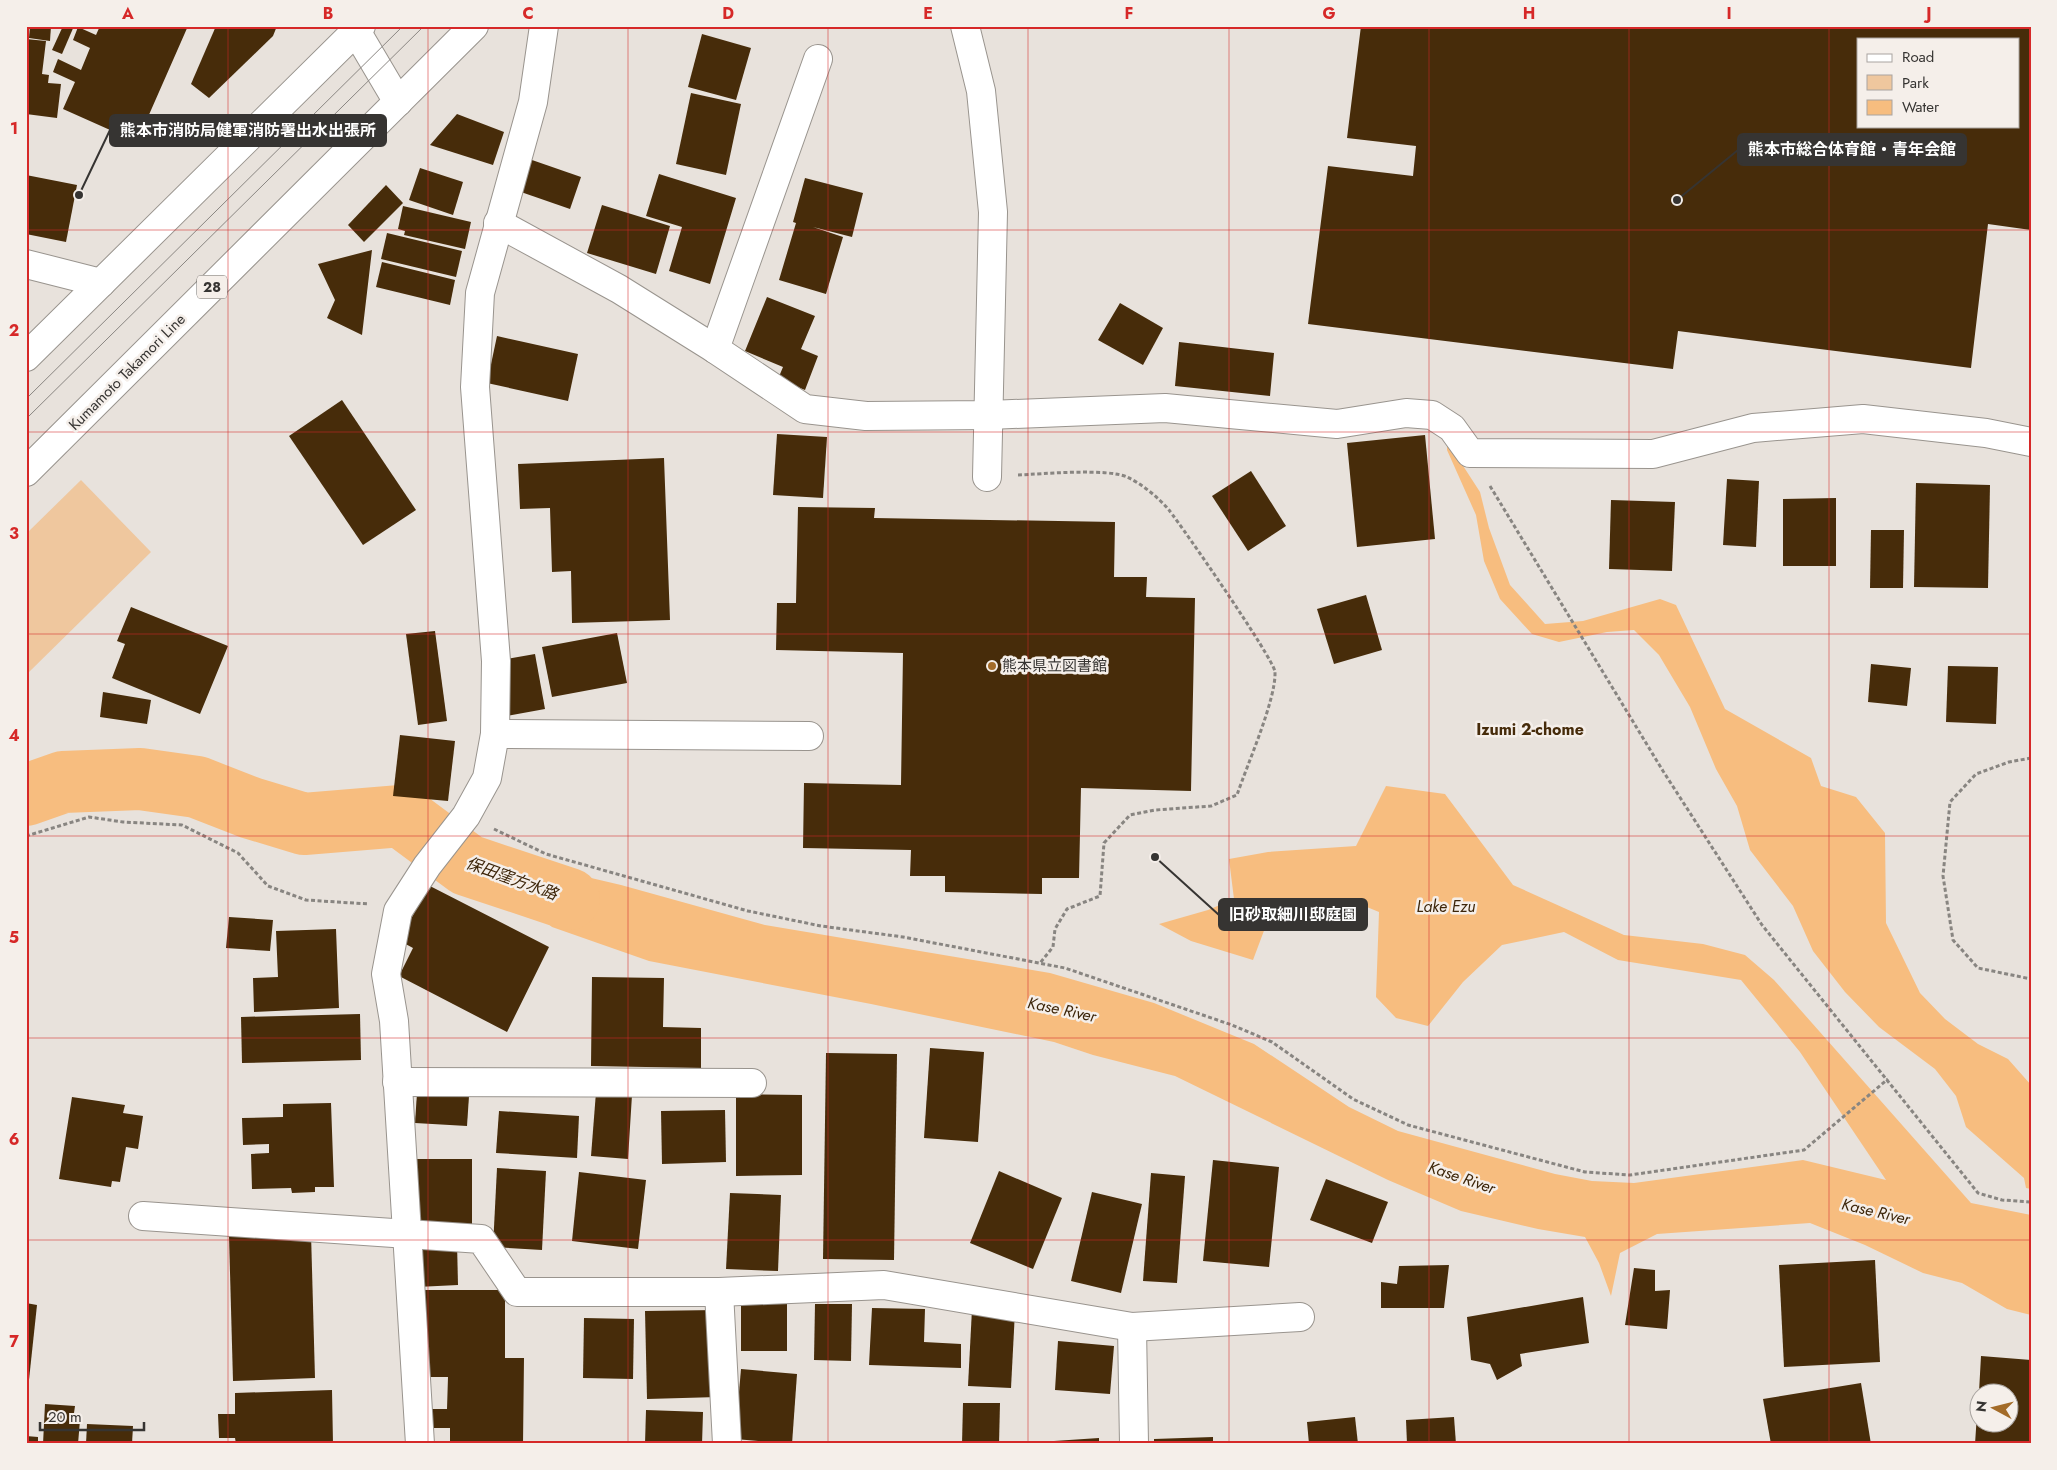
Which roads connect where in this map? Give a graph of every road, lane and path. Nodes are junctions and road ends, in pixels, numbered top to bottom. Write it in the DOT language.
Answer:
graph roads {
  1 [pos="474,26"];
  2 [pos="544,26"];
  3 [pos="965,26"];
  4 [pos="358,28"];
  5 [pos="818,59"];
  6 [pos="398,102"];
  7 [pos="498,223"];
  8 [pos="26,264"];
  9 [pos="101,283"];
  10 [pos="715,349"];
  11 [pos="26,357"];
  12 [pos="989,415"];
  13 [pos="2031,442"];
  14 [pos="1470,453"];
  15 [pos="26,472"];
  16 [pos="987,477"];
  17 [pos="495,734"];
  18 [pos="809,736"];
  19 [pos="2031,758"];
  20 [pos="466,817"];
  21 [pos="26,836"];
  22 [pos="402,904"];
  23 [pos="1040,963"];
  24 [pos="2031,979"];
  25 [pos="1888,1079"];
  26 [pos="397,1082"];
  27 [pos="752,1083"];
  28 [pos="2031,1202"];
  29 [pos="143,1216"];
  30 [pos="407,1236"];
  31 [pos="719,1292"];
  32 [pos="1300,1317"];
  33 [pos="1132,1327"];
  34 [pos="420,1444"];
  35 [pos="728,1444"];
  36 [pos="1134,1444"];
  1 -- 6 [label="street, 28"];
  2 -- 7 [label="street"];
  3 -- 12 [label="street"];
  4 -- 6 [label="street"];
  4 -- 9 [label="street"];
  5 -- 10 [label="street"];
  6 -- 15 [label="street, Kumamoto Takamori Line / 28"];
  7 -- 10 [label="street"];
  7 -- 17 [label="street"];
  8 -- 9 [label="street"];
  9 -- 11 [label="street"];
  10 -- 12 [label="street"];
  12 -- 14 [label="street"];
  12 -- 16 [label="street"];
  13 -- 14 [label="street"];
  14 -- 25 [label="path"];
  16 -- 23 [label="path"];
  17 -- 18 [label="street"];
  17 -- 20 [label="street"];
  19 -- 24 [label="path"];
  20 -- 22 [label="street"];
  20 -- 23 [label="path"];
  21 -- 22 [label="path"];
  22 -- 26 [label="street"];
  23 -- 25 [label="path"];
  25 -- 28 [label="path"];
  26 -- 27 [label="street"];
  26 -- 30 [label="street"];
  29 -- 30 [label="street"];
  30 -- 31 [label="street"];
  30 -- 34 [label="street"];
  31 -- 33 [label="street"];
  31 -- 35 [label="street"];
  32 -- 33 [label="street"];
  33 -- 36 [label="street"];
}
